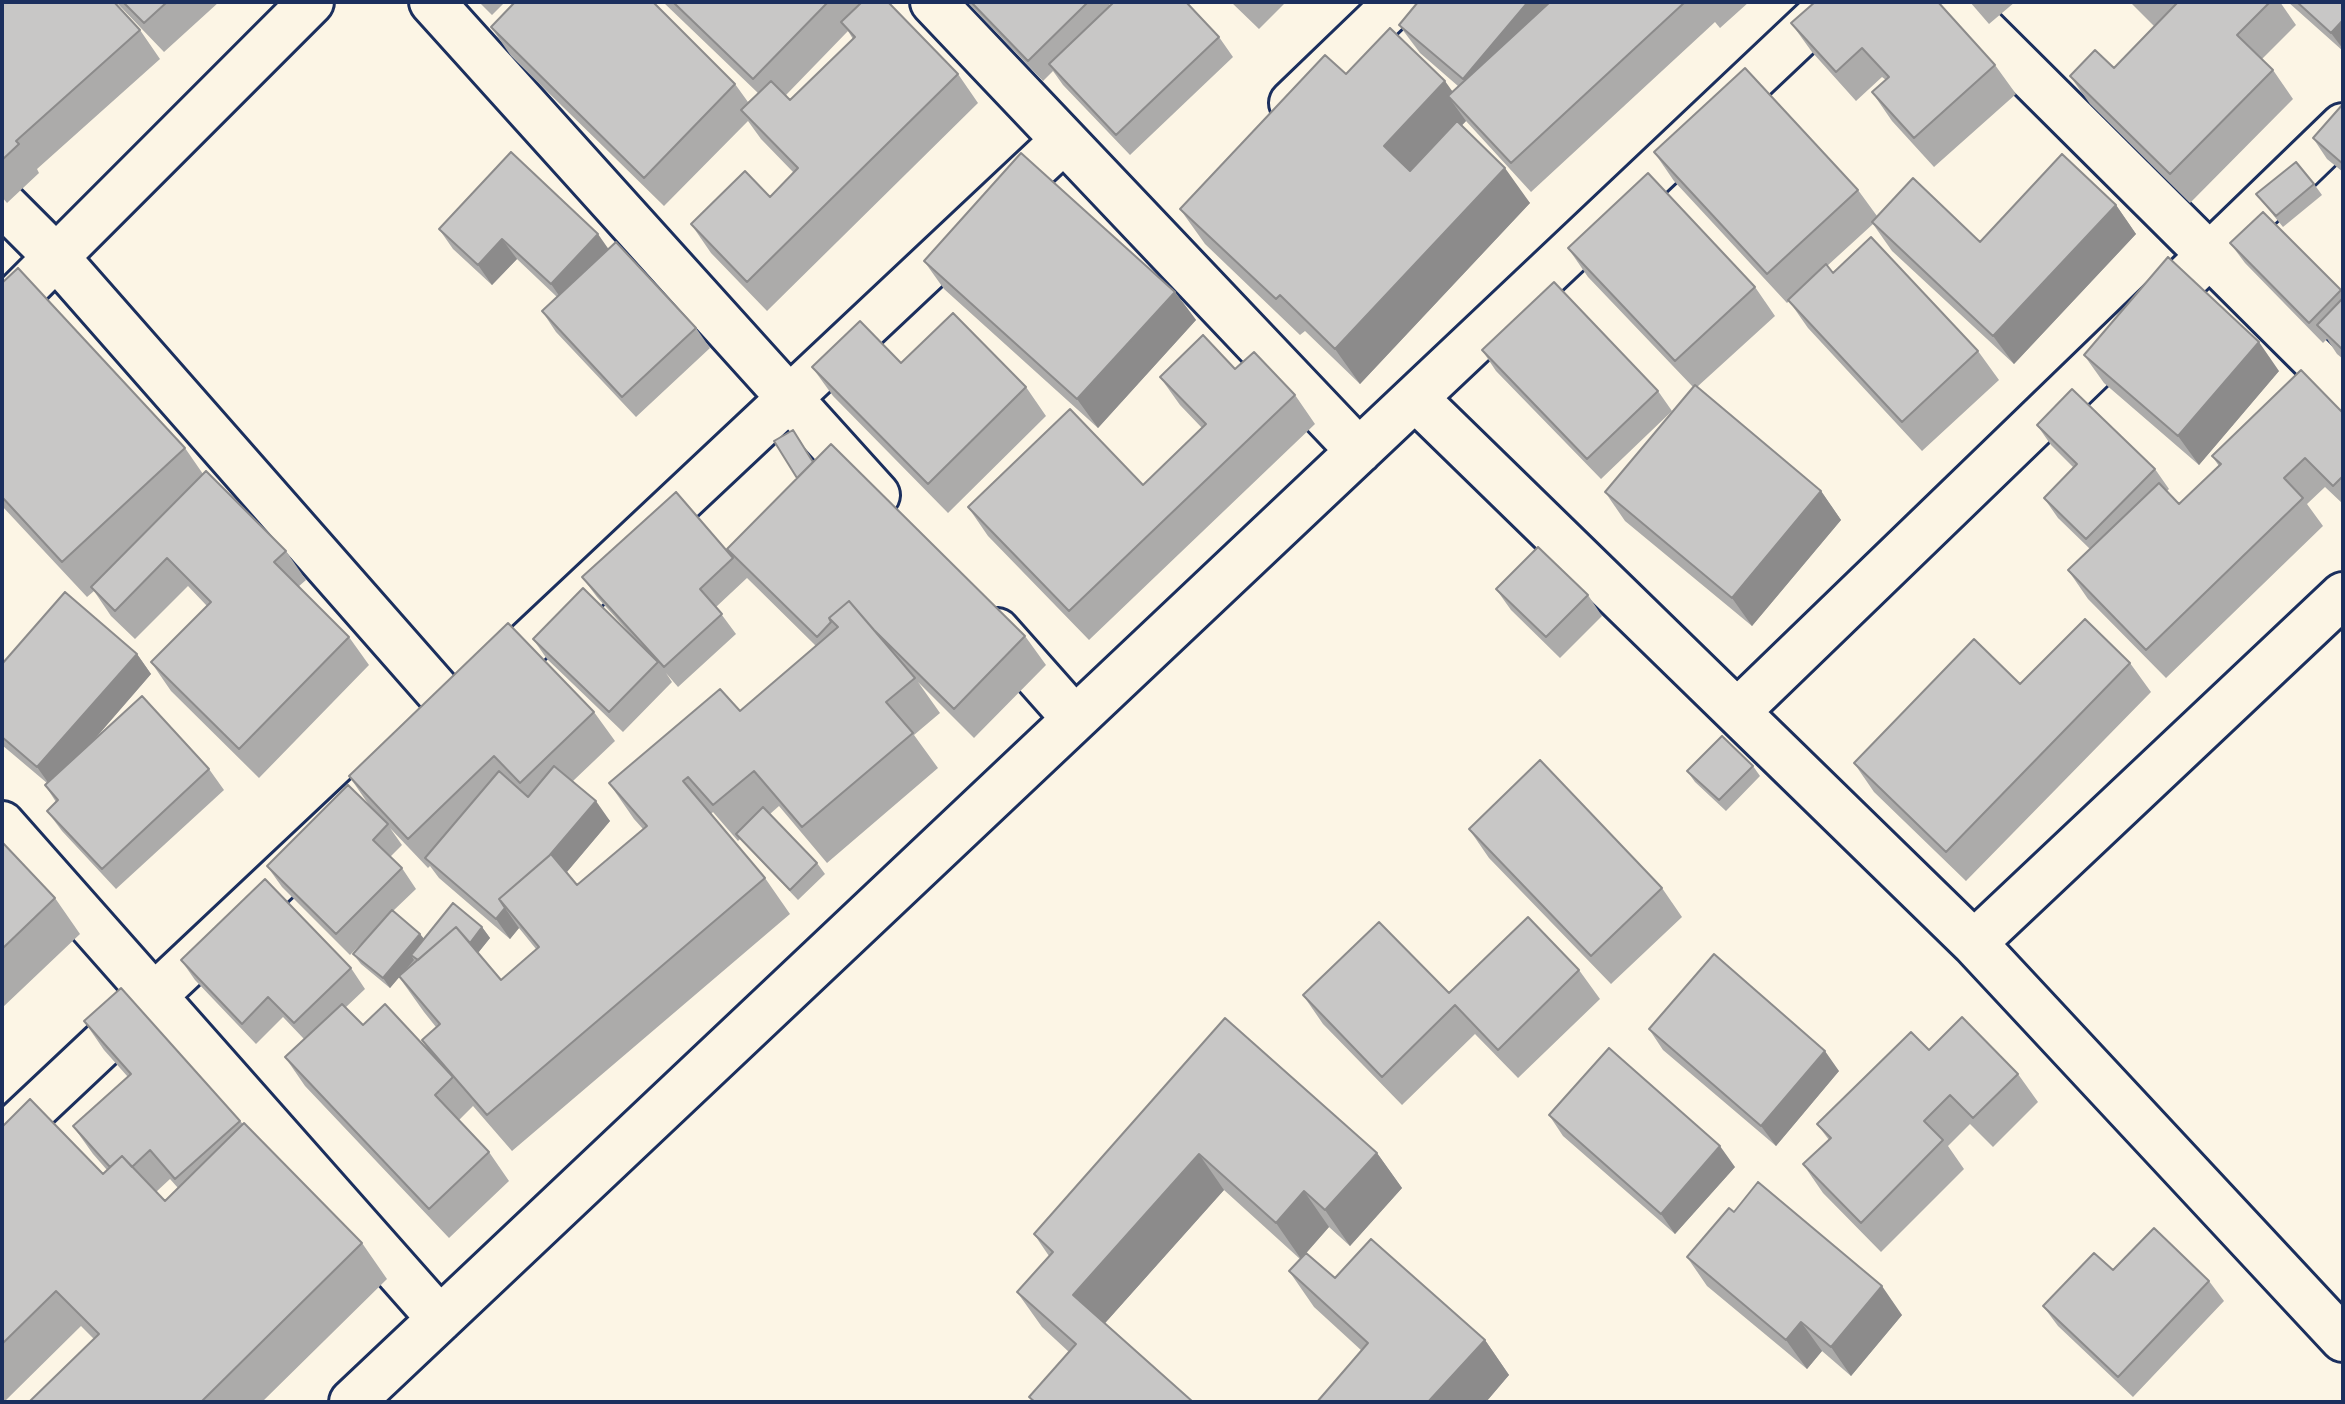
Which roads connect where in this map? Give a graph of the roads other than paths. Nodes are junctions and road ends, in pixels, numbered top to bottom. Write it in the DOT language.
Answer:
graph roads {
  1 [pos="311,2"];
  2 [pos="432,2"];
  3 [pos="1397,2"];
  4 [pos="1834,2"];
  5 [pos="1955,2"];
  6 [pos="947,7"];
  7 [pos="2343,126"];
  8 [pos="1264,129"];
  9 [pos="1063,141"];
  10 [pos="2,203"];
  11 [pos="1186,204"];
  12 [pos="1153,236"];
  13 [pos="2210,255"];
  14 [pos="56,257"];
  15 [pos="2,311"];
  16 [pos="2343,388"];
  17 [pos="791,397"];
  18 [pos="1415,398"];
  19 [pos="1359,451"];
  20 [pos="906,528"];
  21 [pos="2343,595"];
  22 [pos="970,600"];
  23 [pos="456,712"];
  24 [pos="1737,712"];
  25 [pos="1075,719"];
  26 [pos="2,824"];
  27 [pos="1974,943"];
  28 [pos="152,997"];
  29 [pos="2,1139"];
  30 [pos="440,1319"];
  31 [pos="2343,1339"];
  32 [pos="352,1402"];
  1 -- 14 [label="street"];
  2 -- 17 [label="street"];
  3 -- 8 [label="street"];
  4 -- 18 [label="street"];
  5 -- 13 [label="street"];
  6 -- 9 [label="street"];
  7 -- 13 [label="street"];
  9 -- 12 [label="street"];
  9 -- 17 [label="street"];
  10 -- 14 [label="street"];
  11 -- 12 [label="street"];
  12 -- 19 [label="street"];
  13 -- 16 [label="street"];
  13 -- 24 [label="street"];
  14 -- 15 [label="street"];
  14 -- 23 [label="street"];
  17 -- 20 [label="street"];
  17 -- 23 [label="street"];
  18 -- 19 [label="street"];
  18 -- 24 [label="street"];
  19 -- 25 [label="street"];
  21 -- 27 [label="street"];
  22 -- 25 [label="street"];
  23 -- 28 [label="street"];
  24 -- 27 [label="street"];
  25 -- 30 [label="street"];
  26 -- 28 [label="street"];
  27 -- 31 [label="street"];
  28 -- 29 [label="street"];
  28 -- 30 [label="street"];
  30 -- 32 [label="street"];
}
